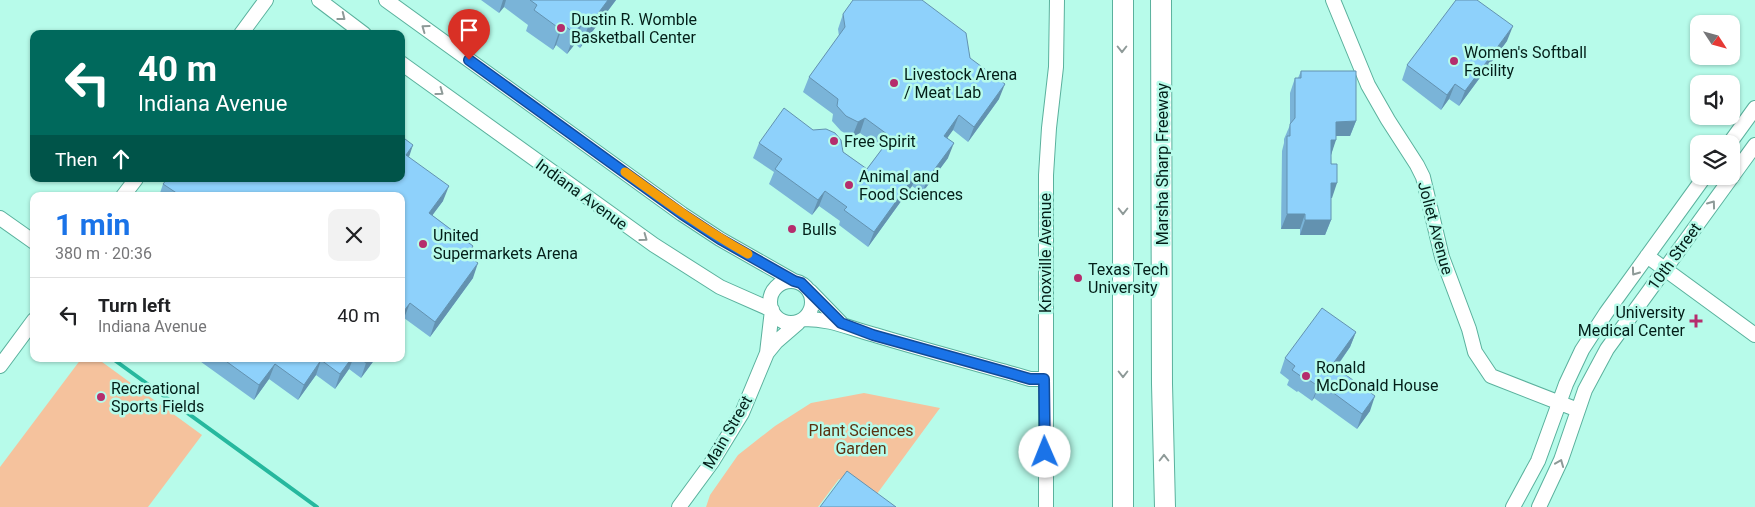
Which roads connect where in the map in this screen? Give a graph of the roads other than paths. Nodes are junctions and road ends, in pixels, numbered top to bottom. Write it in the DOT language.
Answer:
graph roads {
  1 [pos="266,0"];
  2 [pos="320,0"];
  3 [pos="386,0"];
  4 [pos="1056,0"];
  5 [pos="1123,0"];
  6 [pos="1333,0"];
  7 [pos="1162,5"];
  8 [pos="244,30"];
  9 [pos="359,30"];
  10 [pos="405,66"];
  11 [pos="1755,108"];
  12 [pos="1735,135"];
  13 [pos="1740,144"];
  14 [pos="1754,149"];
  15 [pos="134,182"];
  16 [pos="1698,185"];
  17 [pos="126,192"];
  18 [pos="0,218"];
  19 [pos="30,239"];
  20 [pos="1647,256"];
  21 [pos="1664,269"];
  22 [pos="794,281"];
  23 [pos="810,291"];
  24 [pos="772,310"];
  25 [pos="800,321"];
  26 [pos="841,323"];
  27 [pos="30,325"];
  28 [pos="1755,335"];
  29 [pos="767,353"];
  30 [pos="0,366"];
  31 [pos="1044,379"];
  32 [pos="1558,403"];
  33 [pos="1578,410"];
  34 [pos="679,507"];
  35 [pos="1046,507"];
  36 [pos="1123,507"];
  37 [pos="1164,507"];
  38 [pos="1513,507"];
  39 [pos="1539,507"];
  1 -- 8 [label="street"];
  2 -- 9 [label="street, one-way"];
  22 -- 3 [label="street, one-way"];
  4 -- 31 [label="street, Knoxville Avenue"];
  5 -- 36 [label="highway, one-way"];
  6 -- 32 [label="street, Joliet Avenue"];
  37 -- 7 [label="highway, Marsha Sharp Freeway, one-way"];
  10 -- 24 [label="street, Indiana Avenue, one-way"];
  11 -- 12 [label="street"];
  13 -- 14 [label="street"];
  21 -- 14 [label="street, 10th Street, one-way"];
  15 -- 17 [label="street"];
  16 -- 20 [label="street, 10th Street"];
  18 -- 19 [label="street"];
  20 -- 21 [label="street"];
  20 -- 32 [label="street, 10th Street, one-way"];
  21 -- 28 [label="street"];
  21 -- 33 [label="street, 10th Street"];
  22 -- 23 [label="street"];
  22 -- 24 [label="street"];
  23 -- 25 [label="street"];
  23 -- 26 [label="street"];
  24 -- 25 [label="street"];
  24 -- 29 [label="street, Main Street"];
  25 -- 26 [label="street"];
  25 -- 29 [label="street, Main Street"];
  26 -- 31 [label="street"];
  27 -- 30 [label="street"];
  29 -- 34 [label="street, Main Street"];
  31 -- 35 [label="street, Knoxville Avenue"];
  32 -- 33 [label="street, Joliet Avenue"];
  32 -- 38 [label="street, 10th Street"];
  39 -- 33 [label="street, 10th Street, one-way"];
}
